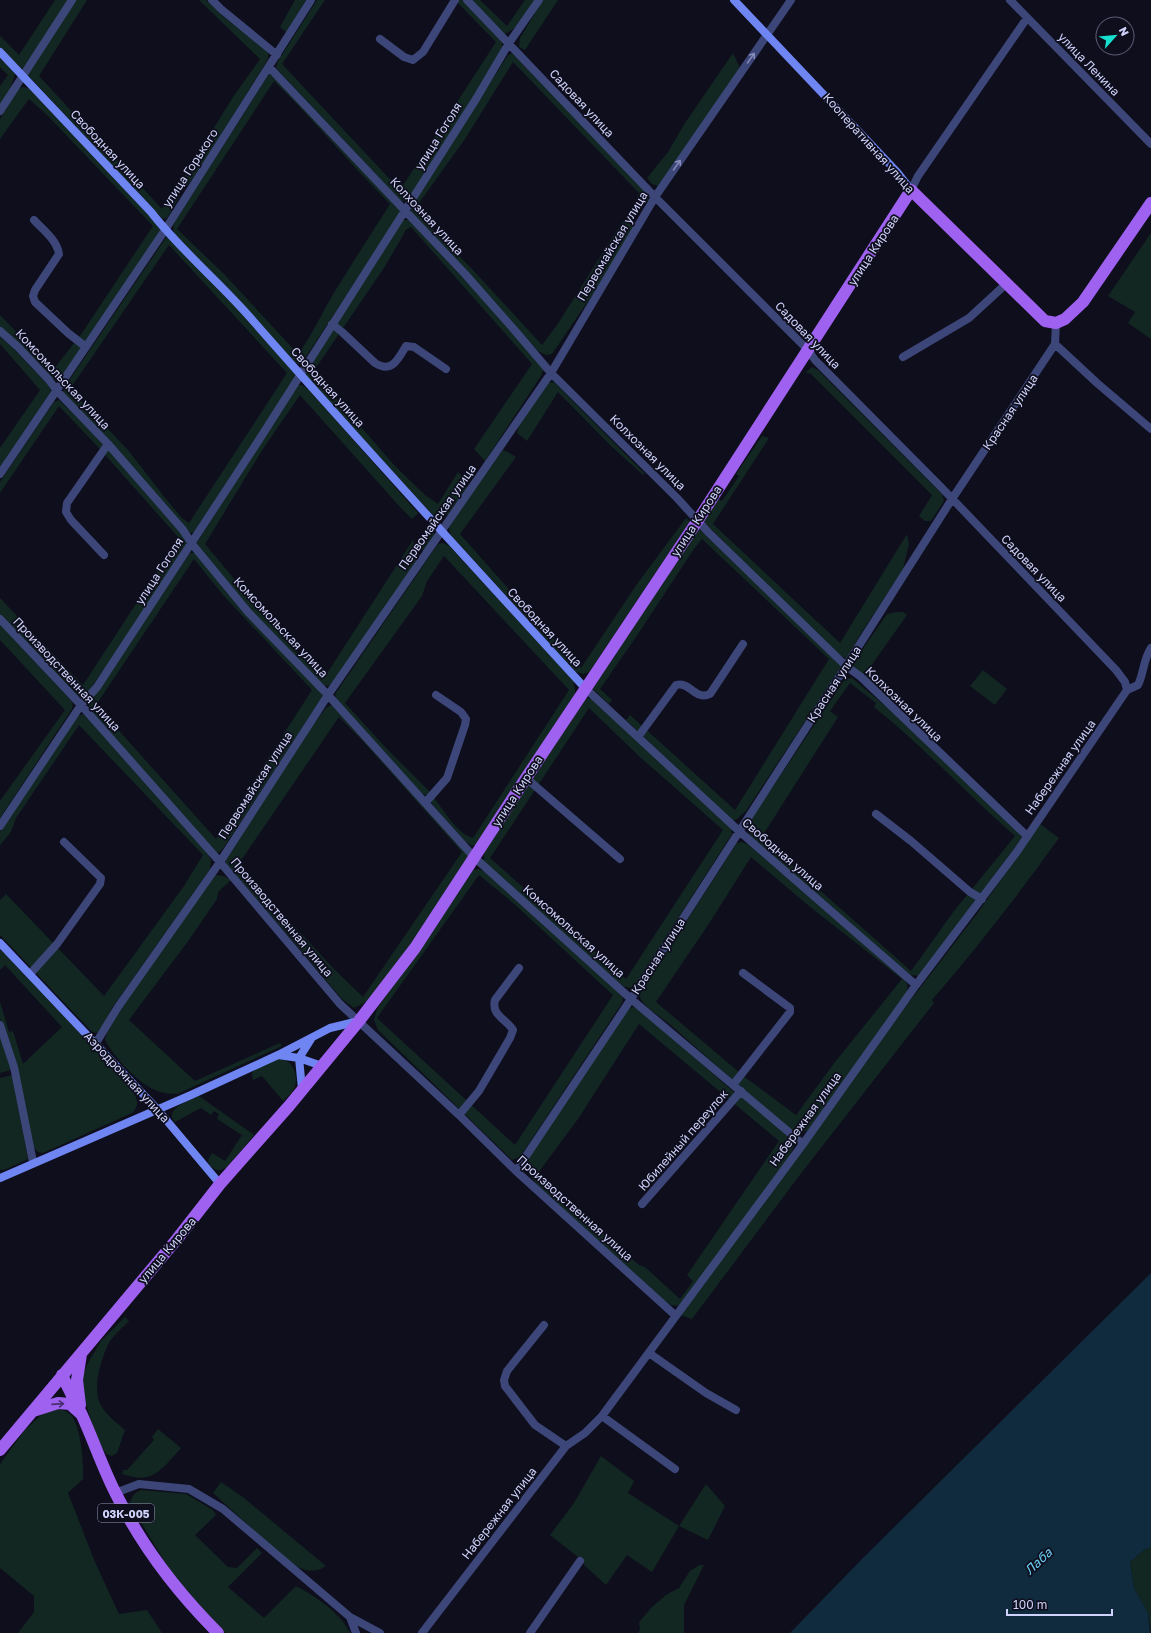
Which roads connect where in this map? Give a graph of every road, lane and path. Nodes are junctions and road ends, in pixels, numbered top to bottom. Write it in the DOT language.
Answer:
graph roads {
  1 [pos="72,0"];
  2 [pos="212,0"];
  3 [pos="311,0"];
  4 [pos="455,0"];
  5 [pos="467,0"];
  6 [pos="539,0"];
  7 [pos="734,0"];
  8 [pos="791,0"];
  9 [pos="1010,0"];
  10 [pos="1027,18"];
  11 [pos="767,35"];
  12 [pos="380,39"];
  13 [pos="509,43"];
  14 [pos="0,52"];
  15 [pos="277,55"];
  16 [pos="269,67"];
  17 [pos="23,76"];
  18 [pos="0,111"];
  19 [pos="1151,144"];
  20 [pos="911,190"];
  21 [pos="655,197"];
  22 [pos="1151,203"];
  23 [pos="405,211"];
  24 [pos="34,220"];
  25 [pos="165,230"];
  26 [pos="1006,284"];
  27 [pos="1056,323"];
  28 [pos="332,324"];
  29 [pos="0,331"];
  30 [pos="1055,344"];
  31 [pos="86,347"];
  32 [pos="808,350"];
  33 [pos="903,357"];
  34 [pos="446,369"];
  35 [pos="551,373"];
  36 [pos="299,374"];
  37 [pos="57,391"];
  38 [pos="1151,429"];
  39 [pos="108,444"];
  40 [pos="0,474"];
  41 [pos="952,499"];
  42 [pos="698,520"];
  43 [pos="441,532"];
  44 [pos="192,544"];
  45 [pos="104,554"];
  46 [pos="0,619"];
  47 [pos="742,644"];
  48 [pos="1151,648"];
  49 [pos="846,666"];
  50 [pos="585,688"];
  51 [pos="1127,690"];
  52 [pos="328,695"];
  53 [pos="436,695"];
  54 [pos="81,705"];
  55 [pos="638,737"];
  56 [pos="526,778"];
  57 [pos="425,803"];
  58 [pos="876,814"];
  59 [pos="0,826"];
  60 [pos="739,832"];
  61 [pos="1027,836"];
  62 [pos="64,842"];
  63 [pos="474,857"];
  64 [pos="620,859"];
  65 [pos="220,862"];
  66 [pos="982,899"];
  67 [pos="0,943"];
  68 [pos="519,968"];
  69 [pos="743,973"];
  70 [pos="30,974"];
  71 [pos="916,985"];
  72 [pos="631,999"];
  73 [pos="359,1021"];
  74 [pos="0,1025"];
  75 [pos="330,1028"];
  76 [pos="311,1038"];
  77 [pos="343,1040"];
  78 [pos="96,1042"];
  79 [pos="278,1055"];
  80 [pos="299,1058"];
  81 [pos="322,1066"];
  82 [pos="733,1085"];
  83 [pos="302,1089"];
  84 [pos="741,1091"];
  85 [pos="158,1109"];
  86 [pos="459,1115"];
  87 [pos="803,1144"];
  88 [pos="34,1162"];
  89 [pos="516,1171"];
  90 [pos="0,1178"];
  91 [pos="220,1184"];
  92 [pos="642,1204"];
  93 [pos="676,1316"];
  94 [pos="544,1325"];
  95 [pos="82,1352"];
  96 [pos="649,1352"];
  97 [pos="62,1376"];
  98 [pos="736,1410"];
  99 [pos="32,1412"];
  100 [pos="81,1414"];
  101 [pos="602,1416"];
  102 [pos="566,1446"];
  103 [pos="0,1450"];
  104 [pos="675,1469"];
  105 [pos="115,1493"];
  106 [pos="580,1561"];
  107 [pos="350,1617"];
  108 [pos="218,1633"];
  109 [pos="356,1633"];
  110 [pos="380,1633"];
  111 [pos="422,1633"];
  112 [pos="530,1633"];
  1 -- 17 [label="street"];
  2 -- 15 [label="street"];
  3 -- 15 [label="street, улица Горького"];
  4 -- 12 [label="street"];
  5 -- 13 [label="street, Садовая улица"];
  6 -- 13 [label="street, улица Гоголя"];
  7 -- 11 [label="street, Кооперативная улица"];
  8 -- 11 [label="street, Первомайская улица"];
  9 -- 10 [label="street, улица Ленина"];
  10 -- 19 [label="street, улица Ленина"];
  10 -- 20 [label="street, улица Кирова"];
  11 -- 20 [label="street, Кооперативная улица"];
  21 -- 11 [label="street, Первомайская улица, one-way"];
  13 -- 21 [label="street, Садовая улица"];
  13 -- 23 [label="street, улица Гоголя"];
  14 -- 17 [label="street, Свободная улица"];
  15 -- 16 [label="street, улица Горького"];
  16 -- 23 [label="street, Колхозная улица"];
  16 -- 25 [label="street, улица Горького"];
  17 -- 18 [label="street"];
  17 -- 25 [label="street, Свободная улица"];
  20 -- 26 [label="main road, Кооперативная улица"];
  20 -- 32 [label="main road, улица Кирова"];
  21 -- 32 [label="street, Садовая улица"];
  21 -- 35 [label="street, Первомайская улица"];
  22 -- 27 [label="main road"];
  23 -- 28 [label="street, улица Гоголя"];
  23 -- 35 [label="street, Колхозная улица"];
  24 -- 31 [label="street"];
  25 -- 31 [label="street, улица Горького"];
  25 -- 36 [label="street, Свободная улица"];
  26 -- 27 [label="main road, Кооперативная улица"];
  26 -- 33 [label="street"];
  27 -- 30 [label="street"];
  28 -- 34 [label="street"];
  28 -- 36 [label="street, улица Гоголя"];
  29 -- 37 [label="street, Комсомольская улица"];
  30 -- 38 [label="street"];
  30 -- 41 [label="street, Красная улица"];
  31 -- 37 [label="street, улица Горького"];
  32 -- 41 [label="street, Садовая улица"];
  32 -- 42 [label="main road, улица Кирова"];
  35 -- 42 [label="street, Колхозная улица"];
  35 -- 43 [label="street, Первомайская улица"];
  36 -- 43 [label="street, Свободная улица"];
  36 -- 44 [label="street, улица Гоголя"];
  37 -- 39 [label="street, Комсомольская улица"];
  37 -- 40 [label="street, улица Горького"];
  39 -- 44 [label="street, Комсомольская улица"];
  39 -- 45 [label="street, Комсомольская улица"];
  41 -- 49 [label="street, Красная улица"];
  41 -- 51 [label="street, Садовая улица"];
  42 -- 49 [label="street, Колхозная улица"];
  42 -- 50 [label="main road, улица Кирова"];
  43 -- 50 [label="street, Свободная улица"];
  43 -- 52 [label="street, Первомайская улица"];
  44 -- 52 [label="street, Комсомольская улица"];
  44 -- 54 [label="street, улица Гоголя"];
  46 -- 54 [label="street, Производственная улица"];
  47 -- 55 [label="street"];
  48 -- 51 [label="street, Набережная улица"];
  49 -- 60 [label="street, Красная улица"];
  49 -- 61 [label="street, Колхозная улица"];
  50 -- 55 [label="street, Свободная улица"];
  50 -- 56 [label="main road, улица Кирова"];
  51 -- 61 [label="street, Набережная улица"];
  52 -- 57 [label="street, Комсомольская улица"];
  52 -- 65 [label="street, Первомайская улица"];
  53 -- 57 [label="street"];
  54 -- 59 [label="street, улица Гоголя"];
  54 -- 65 [label="street, Производственная улица"];
  55 -- 60 [label="street, Свободная улица"];
  56 -- 63 [label="main road, улица Кирова"];
  56 -- 64 [label="street"];
  57 -- 63 [label="street, Комсомольская улица"];
  58 -- 66 [label="street"];
  60 -- 71 [label="street, Свободная улица"];
  60 -- 72 [label="street, Красная улица"];
  61 -- 66 [label="street, Набережная улица"];
  62 -- 70 [label="street"];
  63 -- 72 [label="street, Комсомольская улица"];
  63 -- 73 [label="main road, улица Кирова"];
  65 -- 73 [label="street, Производственная улица"];
  65 -- 78 [label="street, Первомайская улица"];
  66 -- 71 [label="street, Набережная улица"];
  67 -- 70 [label="street, Аэродромная улица"];
  68 -- 86 [label="street"];
  69 -- 82 [label="street"];
  70 -- 78 [label="street, Аэродромная улица"];
  71 -- 87 [label="street, Набережная улица"];
  72 -- 82 [label="street, Комсомольская улица"];
  72 -- 89 [label="street, Красная улица"];
  73 -- 75 [label="street"];
  73 -- 77 [label="main road, улица Кирова"];
  73 -- 86 [label="street, Производственная улица"];
  74 -- 88 [label="street"];
  75 -- 76 [label="street"];
  75 -- 77 [label="street"];
  76 -- 79 [label="street"];
  76 -- 80 [label="street"];
  77 -- 81 [label="main road, улица Кирова"];
  78 -- 85 [label="street, Аэродромная улица"];
  79 -- 80 [label="street"];
  79 -- 85 [label="street"];
  80 -- 81 [label="street"];
  80 -- 83 [label="street"];
  81 -- 83 [label="main road, улица Кирова"];
  82 -- 84 [label="street, Комсомольская улица"];
  83 -- 91 [label="main road, улица Кирова"];
  84 -- 87 [label="street, Комсомольская улица"];
  84 -- 92 [label="street, Юбилейный переулок"];
  85 -- 88 [label="street"];
  85 -- 91 [label="street, Аэродромная улица"];
  86 -- 89 [label="street, Производственная улица"];
  87 -- 93 [label="street, Набережная улица"];
  88 -- 90 [label="street"];
  89 -- 93 [label="street, Производственная улица"];
  91 -- 95 [label="main road, улица Кирова"];
  93 -- 96 [label="street, Набережная улица"];
  94 -- 102 [label="street"];
  95 -- 97 [label="main road, улица Кирова"];
  95 -- 100 [label="main road"];
  96 -- 98 [label="street"];
  96 -- 101 [label="street, Набережная улица"];
  97 -- 99 [label="main road, улица Кирова"];
  97 -- 100 [label="main road, 03К-005"];
  99 -- 100 [label="main road, one-way"];
  99 -- 103 [label="main road, улица Кирова"];
  100 -- 105 [label="main road, 03К-005"];
  101 -- 102 [label="street, Набережная улица"];
  101 -- 104 [label="street"];
  102 -- 111 [label="street, Набережная улица"];
  105 -- 107 [label="street"];
  105 -- 108 [label="main road, 03К-005"];
  106 -- 112 [label="street"];
  107 -- 109 [label="street"];
  107 -- 110 [label="street"];
}
